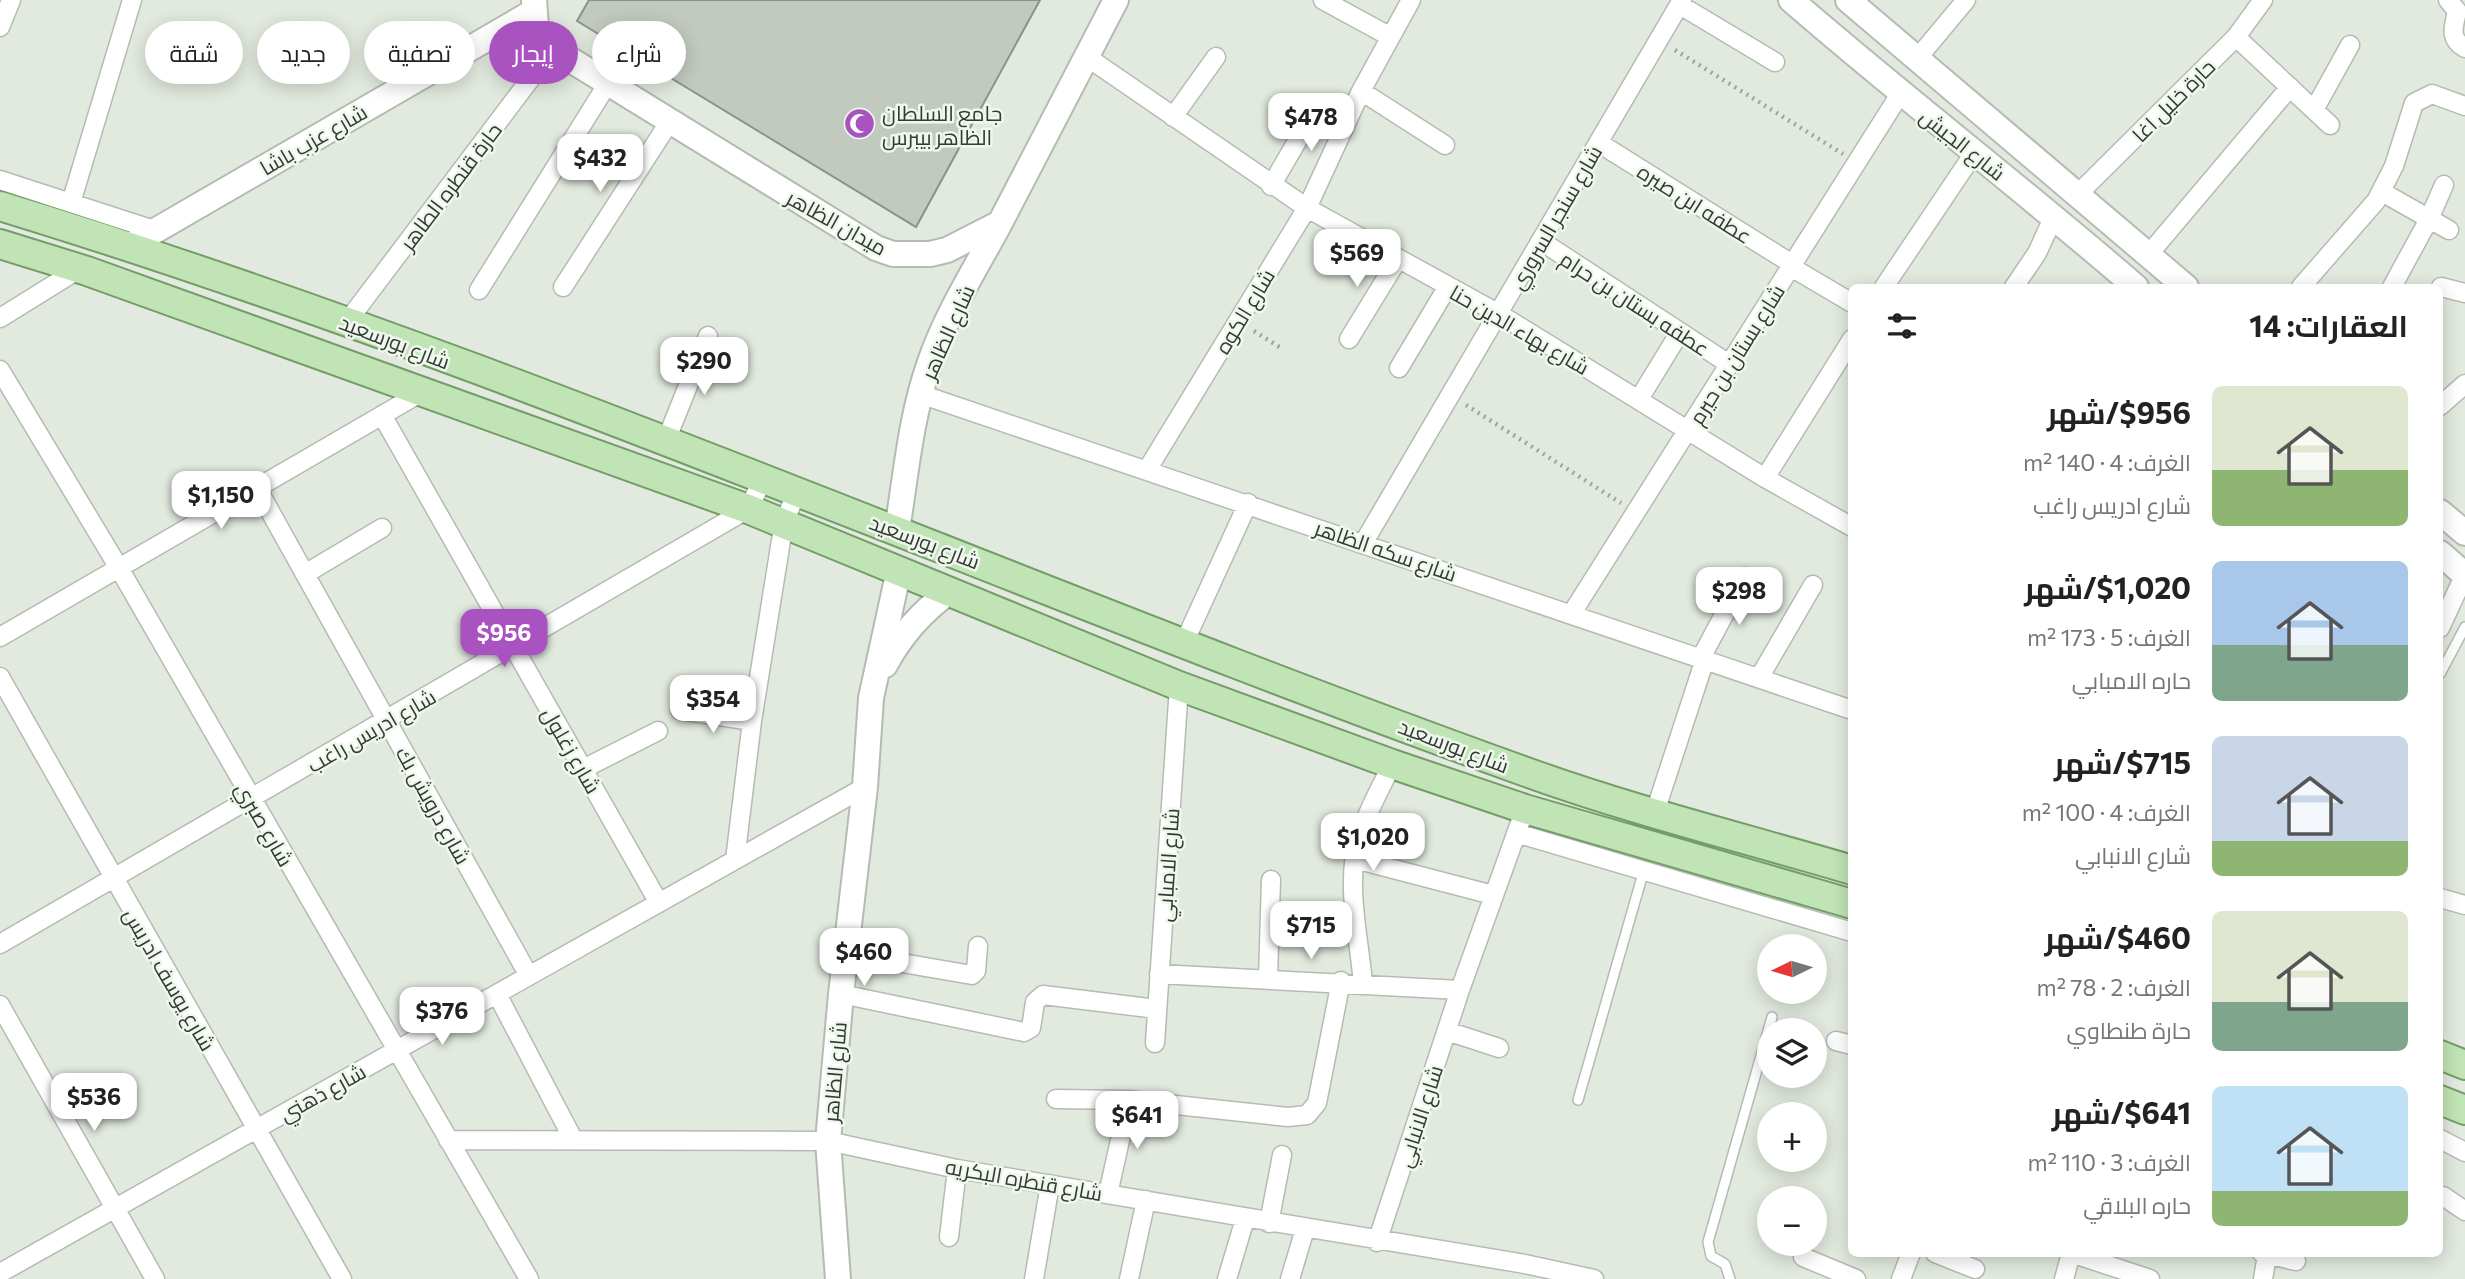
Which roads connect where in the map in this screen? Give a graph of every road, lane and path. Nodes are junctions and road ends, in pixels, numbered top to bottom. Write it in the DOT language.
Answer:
graph roads {
  1 [pos="11,0"];
  2 [pos="132,0"];
  3 [pos="1116,0"];
  4 [pos="1323,0"];
  5 [pos="1411,0"];
  6 [pos="1791,0"];
  7 [pos="1848,0"];
  8 [pos="1966,0"];
  9 [pos="2263,0"];
  10 [pos="2448,0"];
  11 [pos="1681,2"];
  12 [pos="534,6"];
  13 [pos="0,27"];
  14 [pos="1389,36"];
  15 [pos="2236,37"];
  16 [pos="1659,40"];
  17 [pos="2350,45"];
  18 [pos="2465,48"];
  19 [pos="1087,57"];
  20 [pos="1216,57"];
  21 [pos="1916,60"];
  22 [pos="1775,62"];
  23 [pos="527,84"];
  24 [pos="607,84"];
  25 [pos="610,84"];
  26 [pos="2290,87"];
  27 [pos="1361,91"];
  28 [pos="1900,94"];
  29 [pos="2465,106"];
  30 [pos="2314,110"];
  31 [pos="1173,117"];
  32 [pos="670,121"];
  33 [pos="2330,125"];
  34 [pos="1306,126"];
  35 [pos="1599,142"];
  36 [pos="1445,145"];
  37 [pos="1974,153"];
  38 [pos="1858,163"];
  39 [pos="0,180"];
  40 [pos="2444,185"];
  41 [pos="1271,186"];
  42 [pos="2382,192"];
  43 [pos="2077,195"];
  44 [pos="71,203"];
  45 [pos="0,206"];
  46 [pos="1307,208"];
  47 [pos="2054,216"];
  48 [pos="2430,219"];
  49 [pos="1000,223"];
  50 [pos="154,230"];
  51 [pos="2449,230"];
  52 [pos="1541,241"];
  53 [pos="0,244"];
  54 [pos="129,246"];
  55 [pos="2149,254"];
  56 [pos="1398,259"];
  57 [pos="1791,265"];
  58 [pos="79,269"];
  59 [pos="1886,284"];
  60 [pos="2016,284"];
  61 [pos="2133,284"];
  62 [pos="2183,284"];
  63 [pos="2304,284"];
  64 [pos="2394,284"];
  65 [pos="1448,286"];
  66 [pos="563,287"];
  67 [pos="2443,288"];
  68 [pos="479,290"];
  69 [pos="2465,293"];
  70 [pos="1848,301"];
  71 [pos="1499,314"];
  72 [pos="0,318"];
  73 [pos="1238,321"];
  74 [pos="347,322"];
  75 [pos="1681,332"];
  76 [pos="708,336"];
  77 [pos="1349,339"];
  78 [pos="1848,345"];
  79 [pos="1281,348"];
  80 [pos="1730,365"];
  81 [pos="1399,368"];
  82 [pos="0,370"];
  83 [pos="2465,384"];
  84 [pos="422,392"];
  85 [pos="920,394"];
  86 [pos="1450,395"];
  87 [pos="1639,400"];
  88 [pos="2443,403"];
  89 [pos="382,415"];
  90 [pos="1689,430"];
  91 [pos="665,443"];
  92 [pos="1147,470"];
  93 [pos="1765,478"];
  94 [pos="763,480"];
  95 [pos="257,488"];
  96 [pos="797,492"];
  97 [pos="1248,503"];
  98 [pos="748,509"];
  99 [pos="1637,513"];
  100 [pos="2443,515"];
  101 [pos="784,522"];
  102 [pos="1848,525"];
  103 [pos="382,528"];
  104 [pos="897,530"];
  105 [pos="2465,533"];
  106 [pos="1364,542"];
  107 [pos="2443,556"];
  108 [pos="119,568"];
  109 [pos="899,570"];
  110 [pos="305,574"];
  111 [pos="2465,574"];
  112 [pos="1744,577"];
  113 [pos="1812,585"];
  114 [pos="949,592"];
  115 [pos="1572,613"];
  116 [pos="2443,622"];
  117 [pos="2465,627"];
  118 [pos="0,637"];
  119 [pos="1184,643"];
  120 [pos="513,647"];
  121 [pos="1703,658"];
  122 [pos="2443,668"];
  123 [pos="0,677"];
  124 [pos="1759,678"];
  125 [pos="1179,686"];
  126 [pos="871,698"];
  127 [pos="1848,709"];
  128 [pos="680,710"];
  129 [pos="387,721"];
  130 [pos="752,721"];
  131 [pos="658,731"];
  132 [pos="1392,764"];
  133 [pos="583,769"];
  134 [pos="865,787"];
  135 [pos="250,799"];
  136 [pos="1656,812"];
  137 [pos="1520,821"];
  138 [pos="1354,859"];
  139 [pos="735,860"];
  140 [pos="1644,869"];
  141 [pos="1848,869"];
  142 [pos="113,878"];
  143 [pos="1271,880"];
  144 [pos="1493,895"];
  145 [pos="2443,899"];
  146 [pos="2463,902"];
  147 [pos="659,903"];
  148 [pos="1848,903"];
  149 [pos="1848,931"];
  150 [pos="0,944"];
  151 [pos="978,946"];
  152 [pos="844,953"];
  153 [pos="1159,974"];
  154 [pos="529,976"];
  155 [pos="1268,978"];
  156 [pos="1341,981"];
  157 [pos="1363,983"];
  158 [pos="1460,990"];
  159 [pos="497,994"];
  160 [pos="841,994"];
  161 [pos="0,1005"];
  162 [pos="1157,1009"];
  163 [pos="1772,1017"];
  164 [pos="1447,1031"];
  165 [pos="1155,1043"];
  166 [pos="1499,1048"];
  167 [pos="396,1051"];
  168 [pos="2443,1056"];
  169 [pos="2465,1065"];
  170 [pos="1056,1099"];
  171 [pos="1129,1100"];
  172 [pos="1578,1100"];
  173 [pos="2443,1101"];
  174 [pos="2465,1110"];
  175 [pos="256,1130"];
  176 [pos="573,1139"];
  177 [pos="448,1140"];
  178 [pos="828,1141"];
  179 [pos="2443,1141"];
  180 [pos="2465,1152"];
  181 [pos="1282,1155"];
  182 [pos="957,1169"];
  183 [pos="1050,1184"];
  184 [pos="1108,1194"];
  185 [pos="2443,1196"];
  186 [pos="1146,1200"];
  187 [pos="114,1209"];
  188 [pos="2465,1211"];
  189 [pos="1245,1219"];
  190 [pos="1269,1223"];
  191 [pos="1305,1229"];
  192 [pos="949,1237"];
  193 [pos="1377,1242"];
  194 [pos="1803,1257"];
  195 [pos="1909,1257"];
  196 [pos="1945,1257"];
  197 [pos="2071,1257"];
  198 [pos="2074,1257"];
  199 [pos="2265,1257"];
  200 [pos="2278,1257"];
  201 [pos="2296,1261"];
  202 [pos="1975,1269"];
  203 [pos="0,1273"];
  204 [pos="843,1278"];
  205 [pos="155,1279"];
  206 [pos="342,1279"];
  207 [pos="529,1279"];
  208 [pos="1034,1279"];
  209 [pos="1129,1279"];
  210 [pos="1227,1279"];
  211 [pos="1290,1279"];
  212 [pos="1594,1279"];
  213 [pos="1730,1279"];
  214 [pos="1856,1279"];
  215 [pos="1901,1279"];
  216 [pos="2064,1279"];
  217 [pos="2150,1279"];
  218 [pos="2263,1279"];
  1 -- 13 [label="street"];
  2 -- 44 [label="street"];
  3 -- 19 [label="main road"];
  4 -- 14 [label="street"];
  5 -- 14 [label="street, شارع الكوه"];
  6 -- 28 [label="main road, شارع الجيش"];
  7 -- 21 [label="main road, شارع الجيش"];
  8 -- 21 [label="street"];
  9 -- 15 [label="street, حارة خليل اغا"];
  10 -- 18 [label="street"];
  11 -- 16 [label="street, شارع سنجر السروري"];
  11 -- 22 [label="street"];
  12 -- 50 [label="main road, شارع عزب باشا"];
  14 -- 27 [label="street, شارع الكوه"];
  15 -- 26 [label="street"];
  15 -- 43 [label="street, حارة خليل اغا"];
  16 -- 35 [label="street, شارع سنجر السروري"];
  16 -- 38 [label="path"];
  17 -- 30 [label="street"];
  19 -- 31 [label="street, شارع بهاء الدين حنا"];
  19 -- 49 [label="main road"];
  20 -- 31 [label="street"];
  21 -- 43 [label="main road, شارع الجيش"];
  23 -- 74 [label="street, حارة قنطره الطاهر"];
  24 -- 68 [label="street"];
  25 -- 32 [label="main road, ميدان الظاهر"];
  26 -- 30 [label="street"];
  26 -- 55 [label="street"];
  27 -- 36 [label="street"];
  27 -- 46 [label="street, شارع الكوه"];
  28 -- 37 [label="main road, شارع الجيش"];
  28 -- 38 [label="street, شارع بستان بن حيرم"];
  29 -- 42 [label="street"];
  30 -- 33 [label="street"];
  31 -- 41 [label="street, شارع بهاء الدين حنا"];
  32 -- 49 [label="main road, ميدان الظاهر"];
  32 -- 66 [label="street"];
  34 -- 41 [label="street"];
  35 -- 52 [label="street, شارع سنجر السروري"];
  35 -- 57 [label="street, عطفه ابن صيره"];
  37 -- 47 [label="main road, شارع الجيش"];
  37 -- 59 [label="street"];
  38 -- 57 [label="street, شارع بستان بن حيرم"];
  39 -- 44 [label="street"];
  40 -- 48 [label="street"];
  41 -- 46 [label="street, شارع بهاء الدين حنا"];
  42 -- 48 [label="street"];
  42 -- 63 [label="street"];
  43 -- 55 [label="main road, شارع الجيش"];
  44 -- 50 [label="street"];
  45 -- 54 [label="main road, شارع بورسعيد"];
  46 -- 56 [label="street, شارع بهاء الدين حنا"];
  46 -- 73 [label="street, شارع الكوه"];
  47 -- 60 [label="street"];
  47 -- 61 [label="main road, شارع الجيش"];
  48 -- 51 [label="street"];
  48 -- 64 [label="street"];
  49 -- 85 [label="main road, شارع الظاهر"];
  50 -- 54 [label="main road, شارع عزب باشا"];
  52 -- 71 [label="street, شارع سنجر السروري"];
  52 -- 75 [label="street, عطفه بستان بن حرام"];
  53 -- 58 [label="main road, شارع بورسعيد"];
  54 -- 74 [label="main road, شارع بورسعيد"];
  55 -- 62 [label="main road, شارع الجيش"];
  56 -- 65 [label="street, شارع بهاء الدين حنا"];
  56 -- 77 [label="street"];
  57 -- 70 [label="street, عطفه ابن صيره"];
  57 -- 80 [label="street, شارع بستان بن حيرم"];
  58 -- 72 [label="street"];
  58 -- 84 [label="main road, شارع بورسعيد"];
  65 -- 71 [label="street, شارع بهاء الدين حنا"];
  65 -- 81 [label="street"];
  67 -- 69 [label="street"];
  71 -- 86 [label="street, شارع سنجر السروري"];
  71 -- 87 [label="street, شارع بهاء الدين حنا"];
  73 -- 79 [label="path"];
  73 -- 92 [label="street, شارع الكوه"];
  74 -- 91 [label="main road, شارع بورسعيد"];
  75 -- 80 [label="street, عطفه بستان بن حرام"];
  75 -- 87 [label="street"];
  76 -- 91 [label="street"];
  78 -- 93 [label="street"];
  80 -- 90 [label="street, شارع بستان بن حيرم"];
  82 -- 108 [label="street, شارع صبري"];
  83 -- 88 [label="street"];
  84 -- 89 [label="street"];
  84 -- 98 [label="main road, شارع بورسعيد"];
  85 -- 92 [label="street, شارع سكه الظاهر"];
  85 -- 104 [label="main road, شارع الظاهر"];
  86 -- 99 [label="path"];
  86 -- 106 [label="street, شارع سنجر السروري"];
  87 -- 90 [label="street, شارع بهاء الدين حنا"];
  89 -- 95 [label="street"];
  89 -- 120 [label="street, شارع زغلول"];
  90 -- 93 [label="street, شارع بهاء الدين حنا"];
  90 -- 99 [label="street, شارع بستان بن حيرم"];
  91 -- 94 [label="main road, شارع بورسعيد"];
  92 -- 97 [label="street, شارع سكه الظاهر"];
  93 -- 102 [label="street, شارع بهاء الدين حنا"];
  94 -- 96 [label="main road, شارع بورسعيد"];
  94 -- 98 [label="street"];
  95 -- 108 [label="street"];
  95 -- 110 [label="street, شارع درويش بك"];
  96 -- 101 [label="street"];
  96 -- 104 [label="main road, شارع بورسعيد"];
  97 -- 106 [label="street, شارع سكه الظاهر"];
  97 -- 119 [label="street"];
  98 -- 101 [label="main road, شارع بورسعيد"];
  98 -- 120 [label="street, شارع ادريس راغب"];
  99 -- 115 [label="street, شارع بستان بن حيرم"];
  100 -- 105 [label="main road"];
  101 -- 109 [label="main road, شارع بورسعيد"];
  101 -- 130 [label="street"];
  103 -- 110 [label="street"];
  104 -- 119 [label="main road, شارع بورسعيد"];
  106 -- 115 [label="street, شارع سكه الظاهر"];
  107 -- 111 [label="main road"];
  108 -- 118 [label="street"];
  108 -- 135 [label="street, شارع صبري"];
  109 -- 114 [label="main road, شارع بورسعيد"];
  109 -- 126 [label="main road, شارع الظاهر"];
  110 -- 129 [label="street, شارع درويش بك"];
  111 -- 116 [label="street"];
  112 -- 121 [label="street"];
  113 -- 124 [label="street"];
  114 -- 125 [label="main road, شارع بورسعيد"];
  114 -- 126 [label="main road, شارع الظاهر"];
  115 -- 121 [label="street, شارع سكه الظاهر"];
  117 -- 122 [label="lane"];
  119 -- 136 [label="main road, شارع بورسعيد"];
  120 -- 129 [label="street, شارع ادريس راغب"];
  120 -- 133 [label="street, شارع زغلول"];
  121 -- 124 [label="street, شارع سكه الظاهر"];
  121 -- 136 [label="street"];
  123 -- 142 [label="street, شارع يوسف ادريس"];
  124 -- 127 [label="street, شارع سكه الظاهر"];
  125 -- 132 [label="main road, شارع بورسعيد"];
  125 -- 153 [label="street, شارع الامبابي"];
  126 -- 134 [label="main road, شارع الظاهر"];
  128 -- 130 [label="street"];
  129 -- 135 [label="street, شارع ادريس راغب"];
  129 -- 154 [label="street, شارع درويش بك"];
  130 -- 139 [label="street"];
  131 -- 133 [label="street"];
  132 -- 137 [label="main road, شارع بورسعيد"];
  132 -- 138 [label="street"];
  133 -- 147 [label="street, شارع زغلول"];
  134 -- 139 [label="street, شارع ذهني"];
  134 -- 152 [label="main road, شارع الظاهر"];
  135 -- 142 [label="street, شارع ادريس راغب"];
  135 -- 167 [label="street, شارع صبري"];
  136 -- 141 [label="main road, شارع بورسعيد"];
  137 -- 140 [label="street, شارع بورسعيد"];
  137 -- 144 [label="street, شارع الانبابي"];
  137 -- 148 [label="main road, شارع بورسعيد"];
  138 -- 144 [label="street"];
  138 -- 157 [label="street"];
  139 -- 147 [label="street, شارع ذهني"];
  140 -- 149 [label="street, شارع بورسعيد"];
  140 -- 172 [label="lane"];
  142 -- 150 [label="street, شارع ادريس راغب"];
  142 -- 175 [label="street, شارع يوسف ادريس"];
  143 -- 155 [label="street"];
  144 -- 158 [label="street, شارع الانبابي"];
  145 -- 146 [label="street"];
  147 -- 154 [label="street, شارع ذهني"];
  151 -- 152 [label="street"];
  152 -- 160 [label="main road, شارع الظاهر"];
  153 -- 155 [label="street"];
  153 -- 162 [label="street, شارع الامبابي"];
  154 -- 159 [label="street, شارع ذهني"];
  155 -- 156 [label="street"];
  156 -- 157 [label="street"];
  156 -- 171 [label="street"];
  157 -- 158 [label="street"];
  158 -- 164 [label="street, شارع الانبابي"];
  159 -- 167 [label="street, شارع ذهني"];
  159 -- 176 [label="street"];
  160 -- 162 [label="street"];
  160 -- 178 [label="main road, شارع الظاهر"];
  161 -- 187 [label="street"];
  162 -- 165 [label="street, شارع الامبابي"];
  163 -- 213 [label="lane"];
  164 -- 166 [label="street"];
  164 -- 193 [label="street, شارع الانبابي"];
  167 -- 175 [label="street, شارع ذهني"];
  167 -- 177 [label="street, شارع صبري"];
  168 -- 169 [label="main road"];
  170 -- 171 [label="street"];
  171 -- 184 [label="street"];
  173 -- 174 [label="main road"];
  175 -- 187 [label="street, شارع ذهني"];
  175 -- 206 [label="street, شارع يوسف ادريس"];
  176 -- 177 [label="street, شارع قنطره البكريه"];
  176 -- 178 [label="street, شارع قنطره البكريه"];
  177 -- 207 [label="street, شارع صبري"];
  178 -- 182 [label="street, شارع قنطره البكريه"];
  178 -- 204 [label="main road, شارع الظاهر"];
  179 -- 180 [label="street"];
  181 -- 190 [label="street"];
  182 -- 183 [label="street, شارع قنطره البكريه"];
  182 -- 192 [label="street"];
  183 -- 184 [label="street, شارع قنطره البكريه"];
  183 -- 208 [label="street"];
  184 -- 186 [label="street, شارع قنطره البكريه"];
  185 -- 188 [label="street"];
  186 -- 189 [label="street, شارع قنطره البكريه"];
  186 -- 209 [label="street"];
  187 -- 203 [label="street, شارع ذهني"];
  187 -- 205 [label="street"];
  189 -- 190 [label="street, شارع قنطره البكريه"];
  189 -- 210 [label="street"];
  190 -- 191 [label="street, شارع قنطره البكريه"];
  191 -- 193 [label="street, شارع قنطره البكريه"];
  191 -- 211 [label="street"];
  193 -- 212 [label="street, شارع قنطره البكريه"];
  194 -- 214 [label="street"];
  195 -- 215 [label="street"];
  196 -- 202 [label="street"];
  197 -- 216 [label="street"];
  198 -- 217 [label="street"];
  199 -- 218 [label="street"];
  200 -- 201 [label="street"];
}
